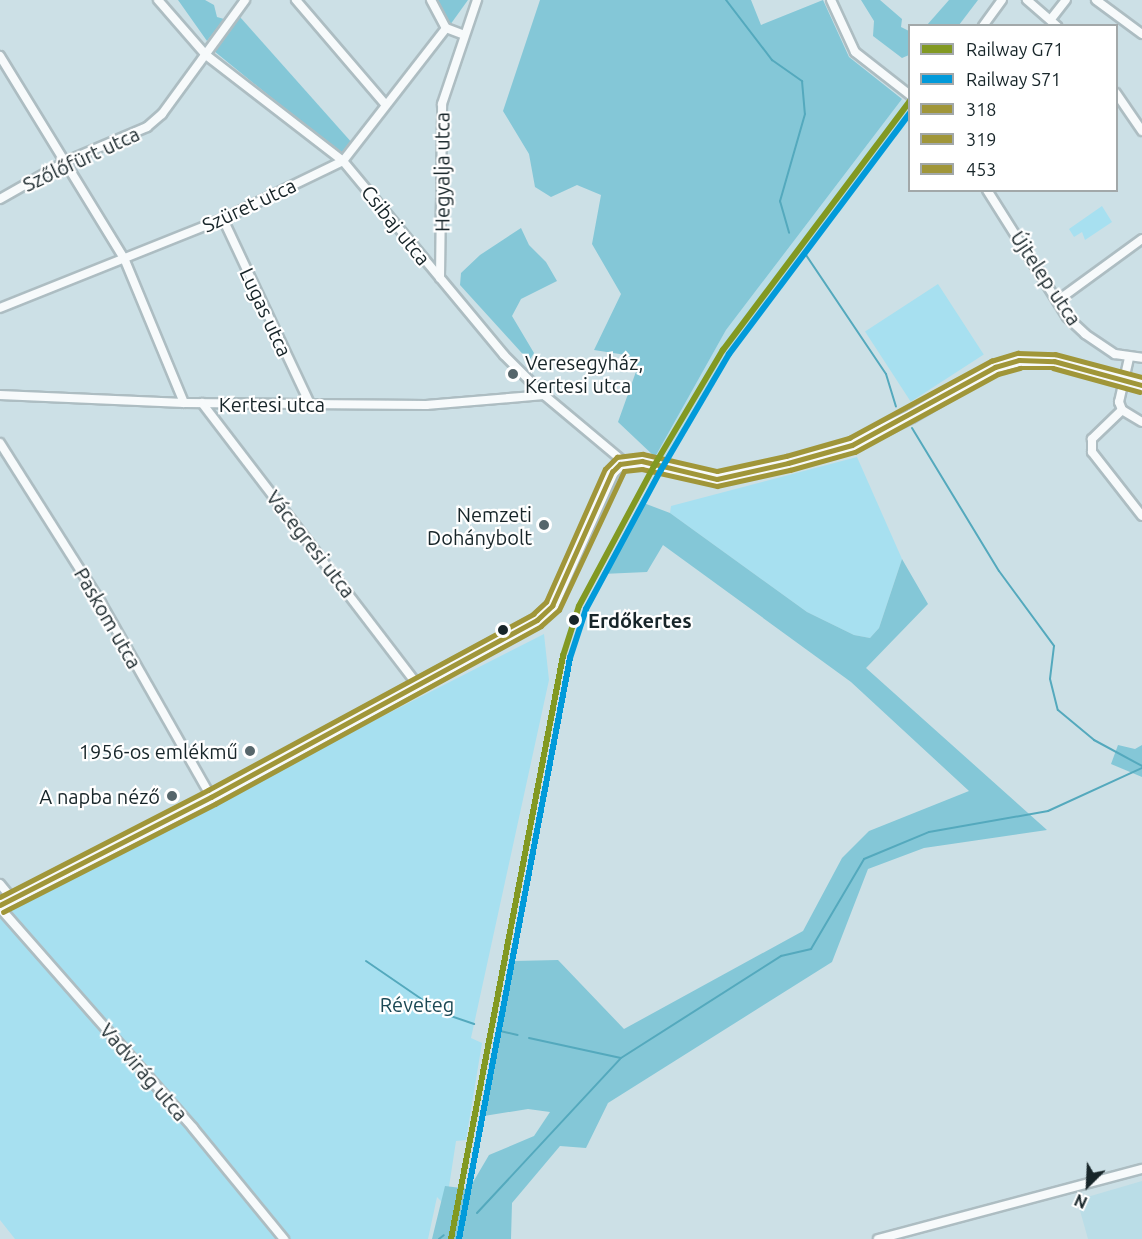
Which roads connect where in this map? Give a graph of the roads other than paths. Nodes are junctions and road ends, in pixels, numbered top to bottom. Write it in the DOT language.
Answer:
graph roads {
  1 [pos="158,0"];
  2 [pos="245,0"];
  3 [pos="296,0"];
  4 [pos="431,0"];
  5 [pos="477,0"];
  6 [pos="831,0"];
  7 [pos="1002,0"];
  8 [pos="1027,0"];
  9 [pos="1066,0"];
  10 [pos="1096,0"];
  11 [pos="1054,22"];
  12 [pos="984,24"];
  13 [pos="446,28"];
  14 [pos="1142,34"];
  15 [pos="464,35"];
  16 [pos="206,55"];
  17 [pos="0,56"];
  18 [pos="908,94"];
  19 [pos="1118,96"];
  20 [pos="386,105"];
  21 [pos="1142,130"];
  22 [pos="67,161"];
  23 [pos="343,161"];
  24 [pos="988,192"];
  25 [pos="0,199"];
  26 [pos="223,219"];
  27 [pos="1142,238"];
  28 [pos="124,258"];
  29 [pos="440,279"];
  30 [pos="1057,301"];
  31 [pos="0,308"];
  32 [pos="1129,358"];
  33 [pos="1142,358"];
  34 [pos="1122,380"];
  35 [pos="1142,385"];
  36 [pos="0,395"];
  37 [pos="544,395"];
  38 [pos="184,403"];
  39 [pos="202,403"];
  40 [pos="309,404"];
  41 [pos="1122,410"];
  42 [pos="1142,422"];
  43 [pos="0,443"];
  44 [pos="624,462"];
  45 [pos="1142,516"];
  46 [pos="418,686"];
  47 [pos="211,797"];
  48 [pos="0,884"];
  49 [pos="12,900"];
  50 [pos="0,906"];
  51 [pos="1142,1169"];
  52 [pos="284,1239"];
  53 [pos="878,1239"];
  1 -- 16 [label="street, Csibaj utca"];
  2 -- 16 [label="street, Szőlőfürt utca"];
  3 -- 20 [label="street"];
  4 -- 13 [label="street"];
  5 -- 15 [label="street, Hegyalja utca"];
  6 -- 18 [label="street"];
  7 -- 12 [label="street"];
  8 -- 11 [label="street"];
  9 -- 11 [label="street"];
  10 -- 14 [label="street"];
  13 -- 15 [label="street"];
  13 -- 20 [label="street, Szüret utca"];
  15 -- 29 [label="street, Hegyalja utca"];
  16 -- 22 [label="street, Szőlőfürt utca"];
  16 -- 23 [label="street, Csibaj utca"];
  17 -- 22 [label="street"];
  19 -- 21 [label="street"];
  20 -- 23 [label="street, Szüret utca"];
  22 -- 25 [label="street, Szőlőfürt utca"];
  22 -- 28 [label="street"];
  23 -- 26 [label="street, Szüret utca"];
  23 -- 29 [label="street, Csibaj utca"];
  24 -- 30 [label="street, Újtelep utca"];
  26 -- 28 [label="street, Szüret utca"];
  26 -- 40 [label="street, Lugas utca"];
  27 -- 30 [label="street"];
  28 -- 31 [label="street, Szüret utca"];
  28 -- 38 [label="street"];
  29 -- 37 [label="street, Csibaj utca"];
  30 -- 32 [label="street, Újtelep utca"];
  32 -- 33 [label="street, Újtelep utca"];
  32 -- 34 [label="street"];
  34 -- 35 [label="main road"];
  34 -- 41 [label="street"];
  34 -- 44 [label="main road"];
  36 -- 38 [label="street, Kertesi utca"];
  37 -- 40 [label="street, Kertesi utca"];
  37 -- 44 [label="street, Csibaj utca"];
  38 -- 39 [label="street, Kertesi utca"];
  39 -- 40 [label="street, Kertesi utca"];
  39 -- 46 [label="street, Vácegresi utca"];
  41 -- 42 [label="street"];
  41 -- 45 [label="street"];
  43 -- 47 [label="street, Paskom utca"];
  44 -- 46 [label="main road"];
  46 -- 47 [label="main road"];
  47 -- 49 [label="main road"];
  48 -- 49 [label="street"];
  49 -- 50 [label="main road"];
  50 -- 52 [label="street, Vadvirág utca"];
  51 -- 53 [label="street"];
}
